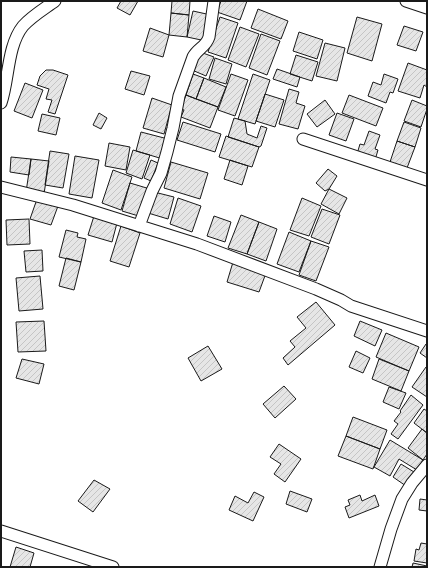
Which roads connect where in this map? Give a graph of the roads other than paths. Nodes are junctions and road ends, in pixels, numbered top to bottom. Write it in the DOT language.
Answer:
graph roads {
  1 [pos="55,1"];
  2 [pos="214,1"];
  3 [pos="406,1"];
  4 [pos="427,8"];
  5 [pos="1,103"];
  6 [pos="304,139"];
  7 [pos="427,180"];
  8 [pos="1,187"];
  9 [pos="139,226"];
  10 [pos="427,331"];
  11 [pos="427,465"];
  12 [pos="1,530"];
  13 [pos="113,567"];
  14 [pos="380,567"];
  1 -- 5 [label="street"];
  2 -- 9 [label="street"];
  3 -- 4 [label="street"];
  6 -- 7 [label="street"];
  8 -- 9 [label="street"];
  9 -- 10 [label="street"];
  11 -- 14 [label="street"];
  12 -- 13 [label="street"];
}
